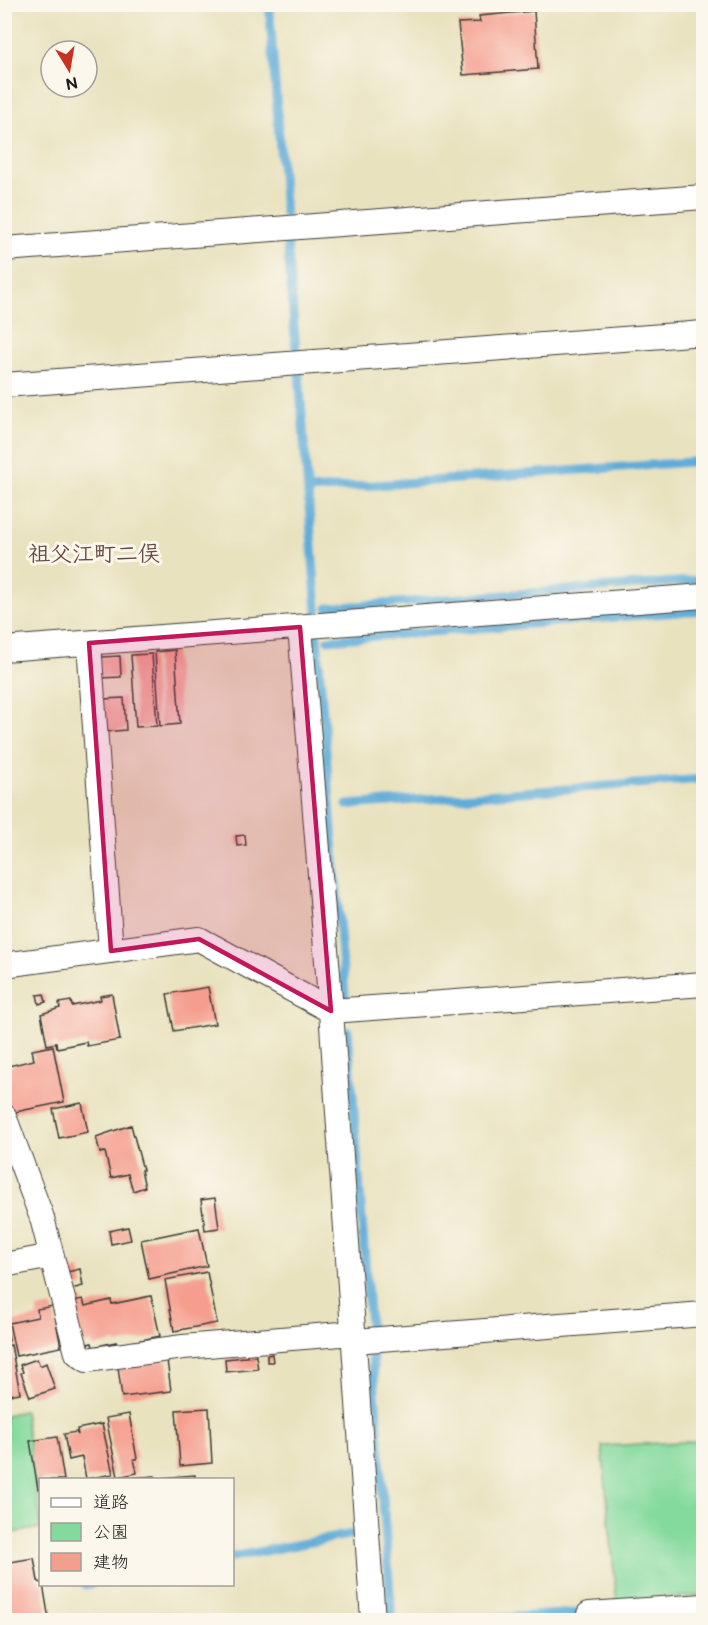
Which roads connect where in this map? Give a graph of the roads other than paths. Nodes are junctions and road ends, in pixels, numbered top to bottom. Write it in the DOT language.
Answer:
graph roads {
  1 [pos="704,197"];
  2 [pos="4,249"];
  3 [pos="704,333"];
  4 [pos="4,386"];
  5 [pos="704,596"];
  6 [pos="300,627"];
  7 [pos="89,643"];
  8 [pos="4,649"];
  9 [pos="111,951"];
  10 [pos="4,965"];
  11 [pos="704,984"];
  12 [pos="331,1011"];
  13 [pos="4,1116"];
  14 [pos="52,1256"];
  15 [pos="4,1264"];
  16 [pos="704,1314"];
  17 [pos="354,1337"];
  18 [pos="704,1605"];
  19 [pos="373,1620"];
  20 [pos="590,1620"];
  1 -- 2 [label="street"];
  3 -- 4 [label="street"];
  5 -- 6 [label="street"];
  6 -- 7 [label="street"];
  6 -- 12 [label="street"];
  7 -- 8 [label="street"];
  7 -- 9 [label="street"];
  9 -- 10 [label="street"];
  9 -- 12 [label="street"];
  11 -- 12 [label="street"];
  12 -- 17 [label="street"];
  13 -- 14 [label="street"];
  14 -- 15 [label="street"];
  14 -- 17 [label="street"];
  16 -- 17 [label="street"];
  17 -- 19 [label="street"];
  18 -- 20 [label="street"];
}
